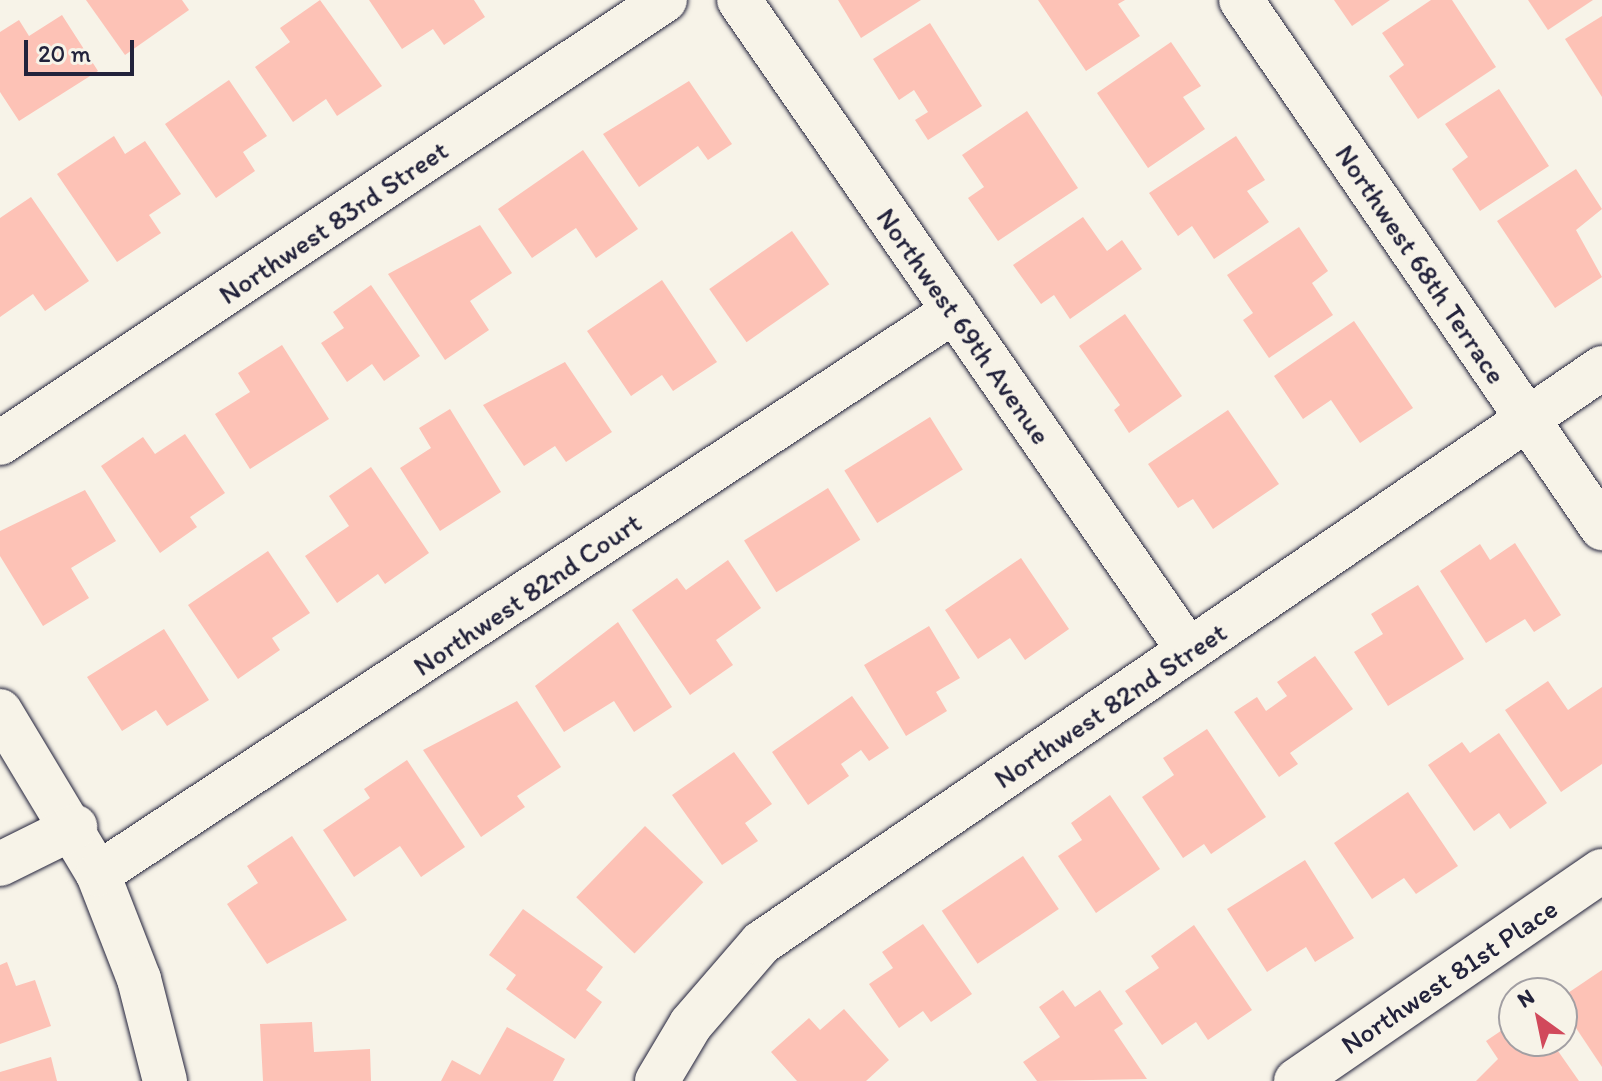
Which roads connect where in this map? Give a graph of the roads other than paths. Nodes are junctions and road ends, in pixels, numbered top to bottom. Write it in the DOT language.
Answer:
graph roads {
  1 [pos="665,0"];
  2 [pos="739,0"];
  3 [pos="1241,0"];
  4 [pos="954,311"];
  5 [pos="1602,368"];
  6 [pos="1526,419"];
  7 [pos="0,443"];
  8 [pos="1602,528"];
  9 [pos="1189,651"];
  10 [pos="0,711"];
  11 [pos="75,827"];
  12 [pos="0,864"];
  13 [pos="1602,871"];
  14 [pos="98,874"];
  15 [pos="165,1081"];
  16 [pos="657,1081"];
  17 [pos="1296,1081"];
  1 -- 7 [label="street, Northwest 83rd Street"];
  2 -- 4 [label="street, Northwest 69th Avenue"];
  3 -- 6 [label="street, Northwest 68th Terrace"];
  4 -- 9 [label="street, Northwest 69th Avenue"];
  4 -- 14 [label="street, Northwest 82nd Court"];
  5 -- 6 [label="street, Northwest 82nd Street"];
  6 -- 8 [label="street, Northwest 68th Terrace"];
  6 -- 9 [label="street, Northwest 82nd Street"];
  9 -- 16 [label="street, Northwest 82nd Street"];
  10 -- 11 [label="street"];
  11 -- 12 [label="street"];
  11 -- 14 [label="street"];
  13 -- 17 [label="street, Northwest 81st Place"];
  14 -- 15 [label="street"];
}
